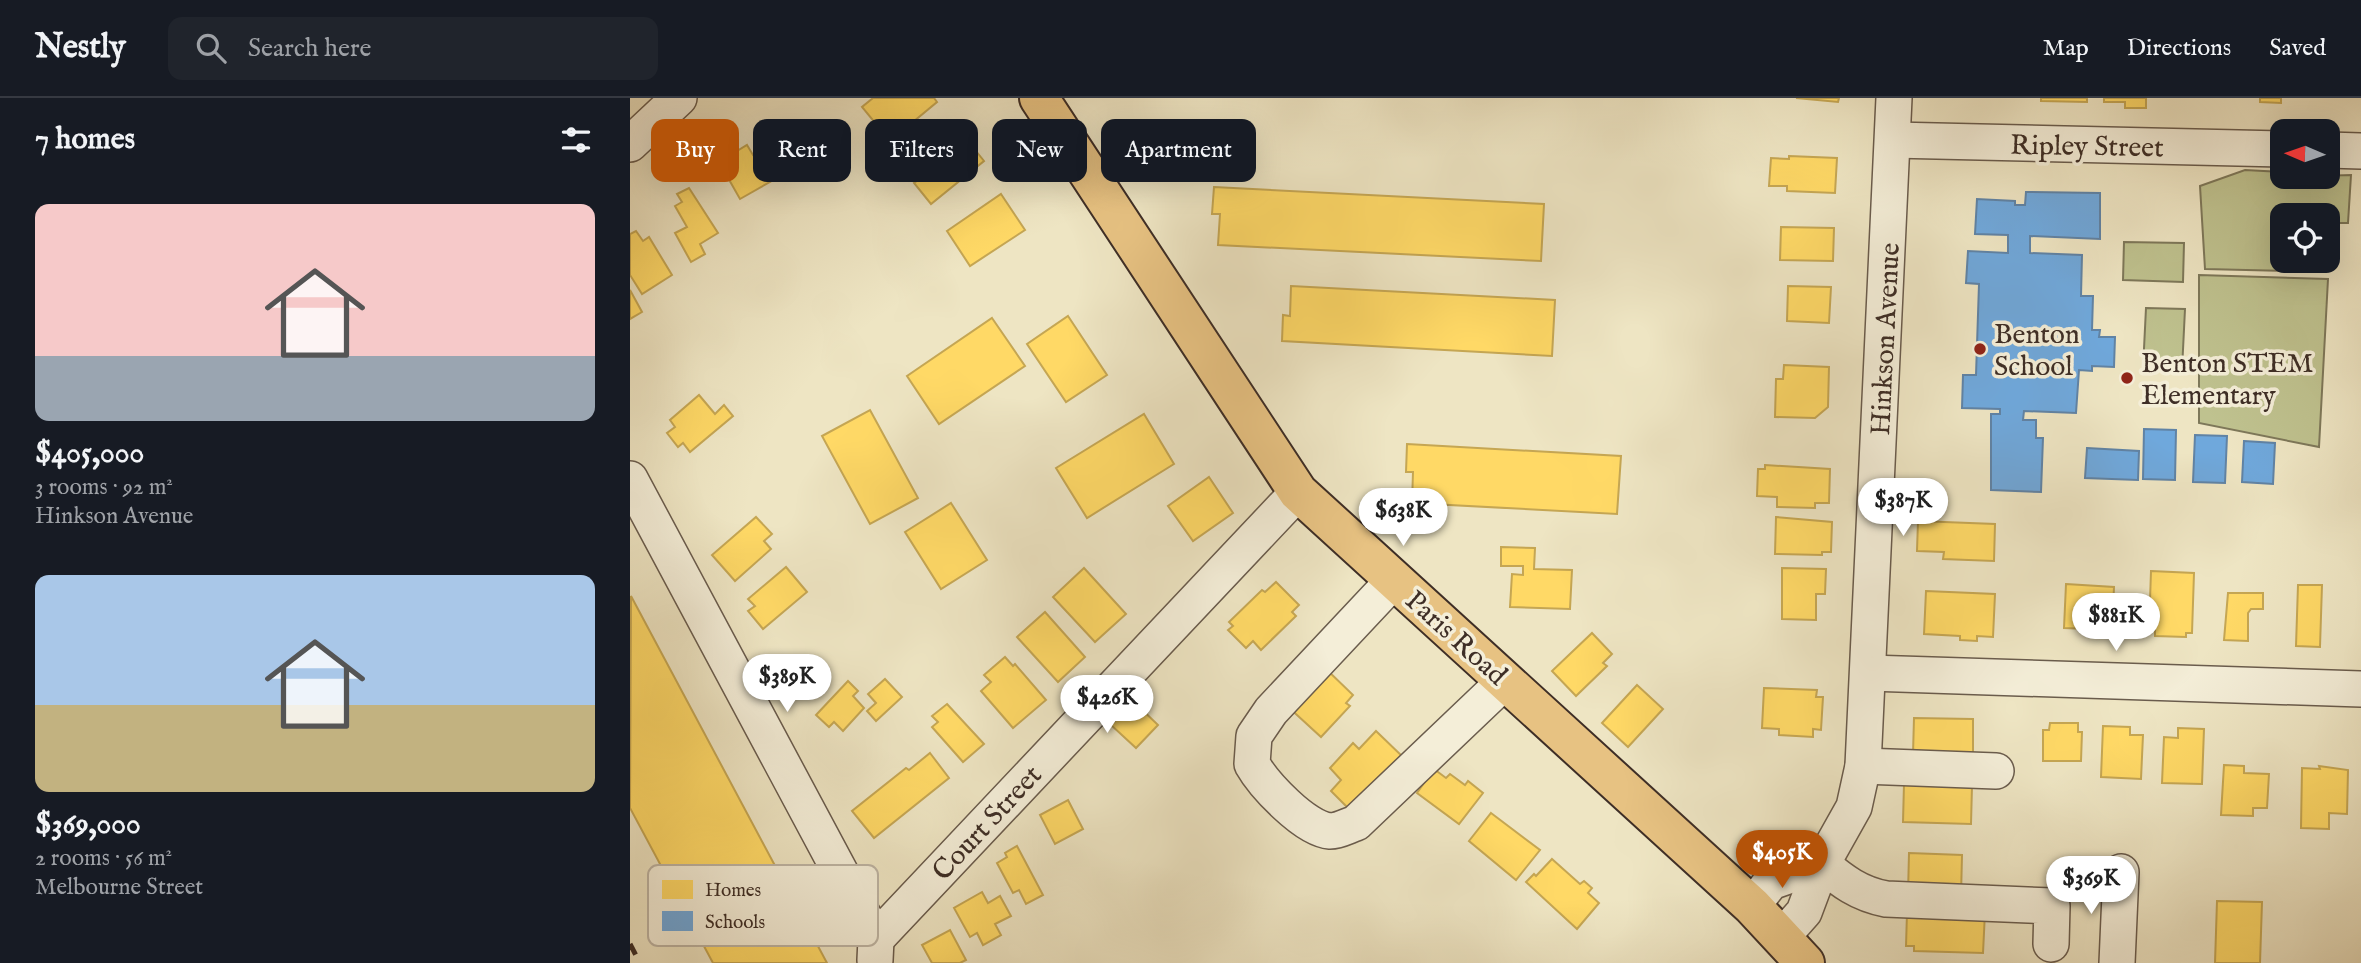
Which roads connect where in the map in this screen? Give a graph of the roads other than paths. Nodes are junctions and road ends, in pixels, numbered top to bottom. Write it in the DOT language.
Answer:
graph roads {
  1 [pos="679,98"];
  2 [pos="1039,98"];
  3 [pos="1894,98"];
  4 [pos="1893,140"];
  5 [pos="630,144"];
  6 [pos="2270,149"];
  7 [pos="2340,150"];
  8 [pos="2361,151"];
  9 [pos="630,479"];
  10 [pos="1298,492"];
  11 [pos="1394,580"];
  12 [pos="1869,673"];
  13 [pos="1505,681"];
  14 [pos="2361,689"];
  15 [pos="1863,766"];
  16 [pos="1996,771"];
  17 [pos="1822,864"];
  18 [pos="830,865"];
  19 [pos="2121,872"];
  20 [pos="1752,906"];
  21 [pos="2051,944"];
  22 [pos="875,951"];
  23 [pos="1793,951"];
  24 [pos="2117,963"];
  1 -- 5 [label="street"];
  2 -- 10 [label="main road, Paris Road"];
  3 -- 4 [label="street, Hinkson Avenue"];
  4 -- 6 [label="street, Ripley Street"];
  4 -- 12 [label="street, Hinkson Avenue"];
  7 -- 8 [label="street"];
  9 -- 18 [label="street"];
  10 -- 11 [label="main road, Paris Road"];
  10 -- 22 [label="street, Court Street"];
  11 -- 13 [label="main road, Paris Road"];
  11 -- 13 [label="street"];
  12 -- 14 [label="street"];
  12 -- 15 [label="street, Hinkson Avenue"];
  13 -- 20 [label="main road, Paris Road"];
  15 -- 16 [label="street"];
  15 -- 17 [label="street, Hinkson Avenue"];
  17 -- 20 [label="street"];
  17 -- 21 [label="street"];
  17 -- 23 [label="street, Hinkson Avenue"];
  19 -- 24 [label="street"];
  20 -- 23 [label="main road, Paris Road"];
}
